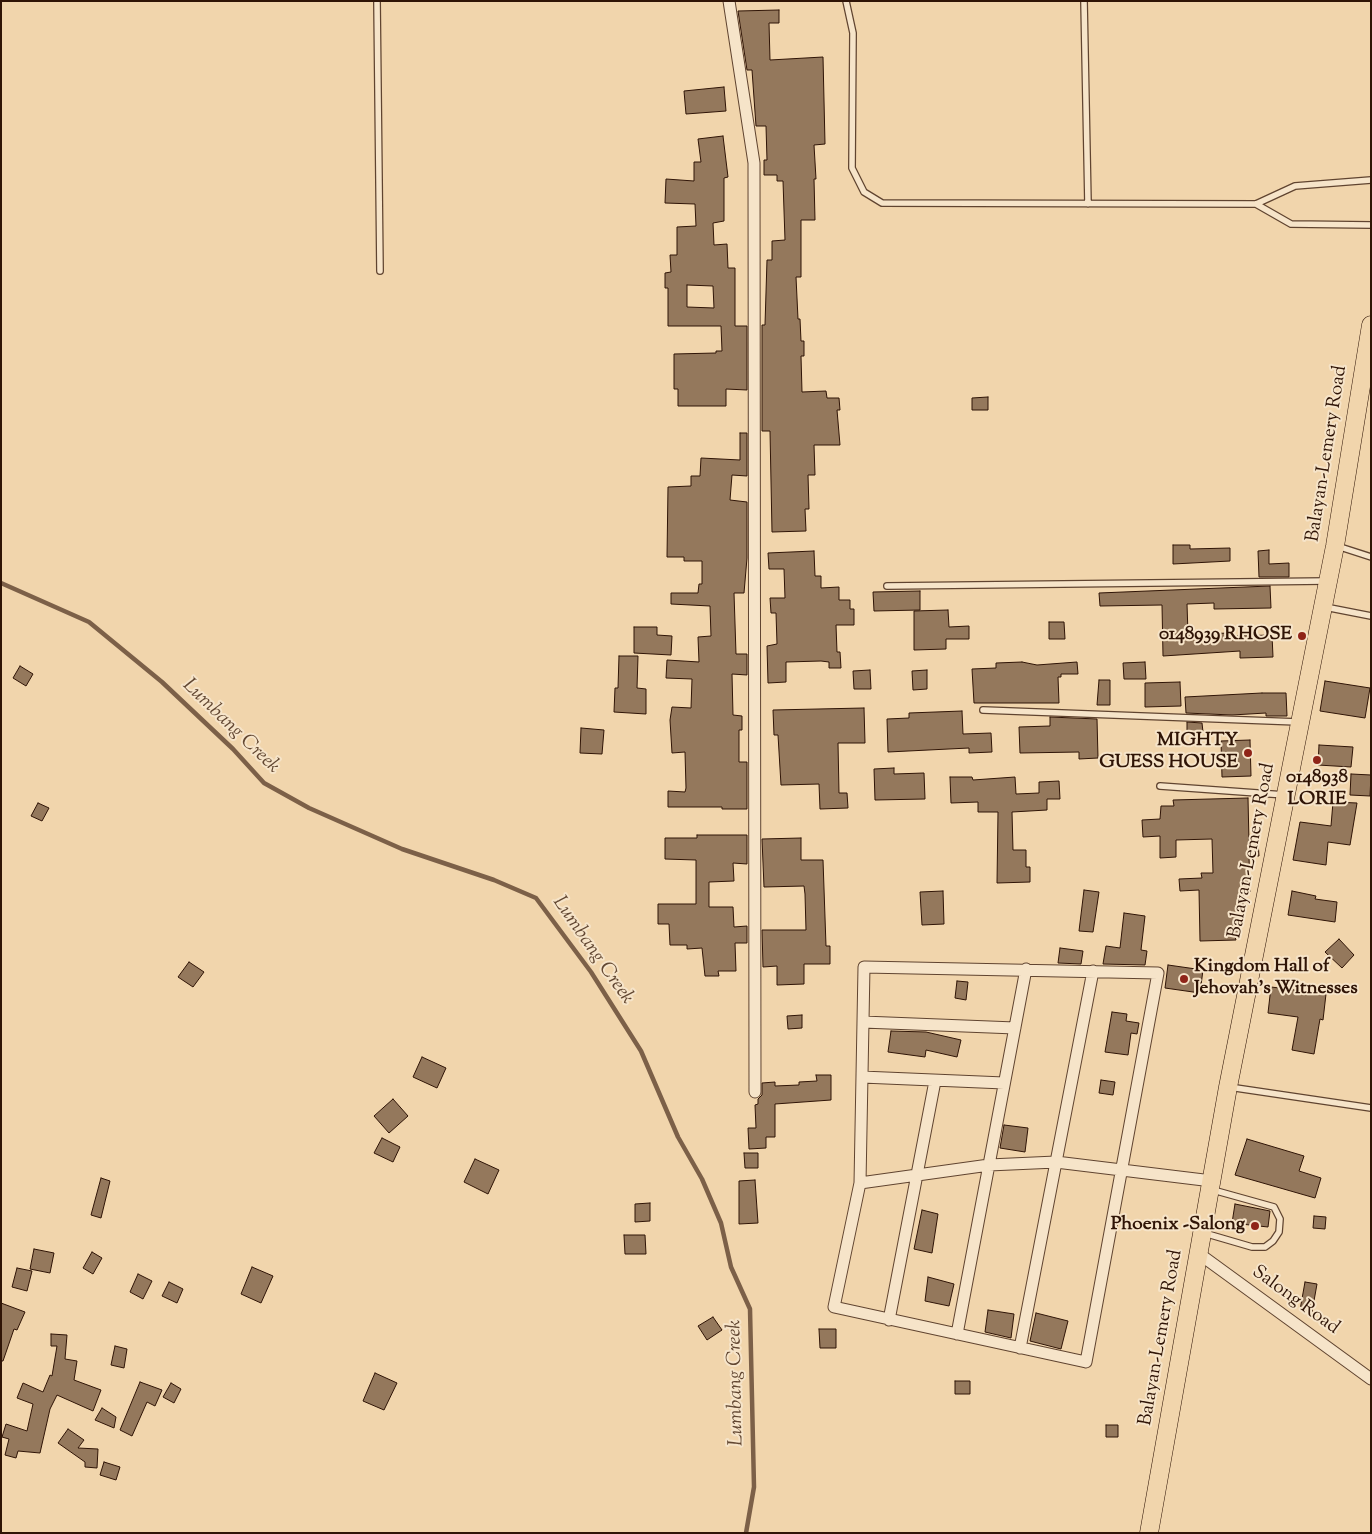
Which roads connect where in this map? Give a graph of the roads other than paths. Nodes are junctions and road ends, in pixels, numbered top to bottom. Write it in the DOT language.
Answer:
graph roads {
  1 [pos="377,1"];
  2 [pos="729,1"];
  3 [pos="846,1"];
  4 [pos="1084,1"];
  5 [pos="1371,180"];
  6 [pos="1088,204"];
  7 [pos="1256,204"];
  8 [pos="1371,225"];
  9 [pos="380,271"];
  10 [pos="1371,325"];
  11 [pos="1335,546"];
  12 [pos="1371,557"];
  13 [pos="1328,581"];
  14 [pos="887,586"];
  15 [pos="1323,607"];
  16 [pos="1371,616"];
  17 [pos="983,710"];
  18 [pos="1300,722"];
  19 [pos="1160,786"];
  20 [pos="1286,795"];
  21 [pos="1026,969"];
  22 [pos="1093,971"];
  23 [pos="863,1022"];
  24 [pos="1015,1028"];
  25 [pos="862,1076"];
  26 [pos="935,1081"];
  27 [pos="1004,1083"];
  28 [pos="1228,1087"];
  29 [pos="755,1092"];
  30 [pos="1371,1108"];
  31 [pos="1056,1162"];
  32 [pos="989,1165"];
  33 [pos="1123,1170"];
  34 [pos="917,1176"];
  35 [pos="860,1184"];
  36 [pos="1211,1186"];
  37 [pos="1202,1233"];
  38 [pos="1198,1253"];
  39 [pos="889,1320"];
  40 [pos="957,1334"];
  41 [pos="1020,1348"];
  42 [pos="1371,1378"];
  43 [pos="1149,1533"];
  1 -- 9 [label="lane"];
  2 -- 29 [label="street"];
  3 -- 6 [label="lane"];
  4 -- 6 [label="lane"];
  5 -- 7 [label="lane"];
  6 -- 7 [label="lane"];
  7 -- 8 [label="lane"];
  10 -- 11 [label="main road, Balayan-Lemery Road"];
  11 -- 12 [label="lane"];
  11 -- 13 [label="main road, Balayan-Lemery Road"];
  13 -- 14 [label="lane"];
  13 -- 15 [label="main road, Balayan-Lemery Road"];
  15 -- 16 [label="lane"];
  15 -- 18 [label="main road, Balayan-Lemery Road"];
  17 -- 18 [label="lane"];
  18 -- 20 [label="main road, Balayan-Lemery Road"];
  19 -- 20 [label="lane"];
  20 -- 28 [label="main road, Balayan-Lemery Road"];
  21 -- 22 [label="street"];
  21 -- 23 [label="street"];
  21 -- 24 [label="street"];
  22 -- 31 [label="street"];
  22 -- 33 [label="street"];
  23 -- 24 [label="street"];
  23 -- 25 [label="street"];
  24 -- 27 [label="street"];
  25 -- 26 [label="street"];
  25 -- 35 [label="street"];
  26 -- 27 [label="street"];
  26 -- 34 [label="street"];
  27 -- 32 [label="street"];
  28 -- 30 [label="lane"];
  28 -- 36 [label="main road, Balayan-Lemery Road"];
  31 -- 32 [label="street"];
  31 -- 33 [label="street"];
  31 -- 41 [label="street"];
  32 -- 34 [label="street"];
  32 -- 40 [label="street"];
  33 -- 36 [label="street"];
  33 -- 41 [label="street"];
  34 -- 35 [label="street"];
  34 -- 39 [label="street"];
  35 -- 39 [label="street"];
  36 -- 37 [label="main road, Balayan-Lemery Road"];
  36 -- 37 [label="lane"];
  37 -- 38 [label="main road, Balayan-Lemery Road"];
  38 -- 42 [label="street, Salong Road"];
  38 -- 43 [label="main road, Balayan-Lemery Road"];
  39 -- 40 [label="street"];
  40 -- 41 [label="street"];
}
